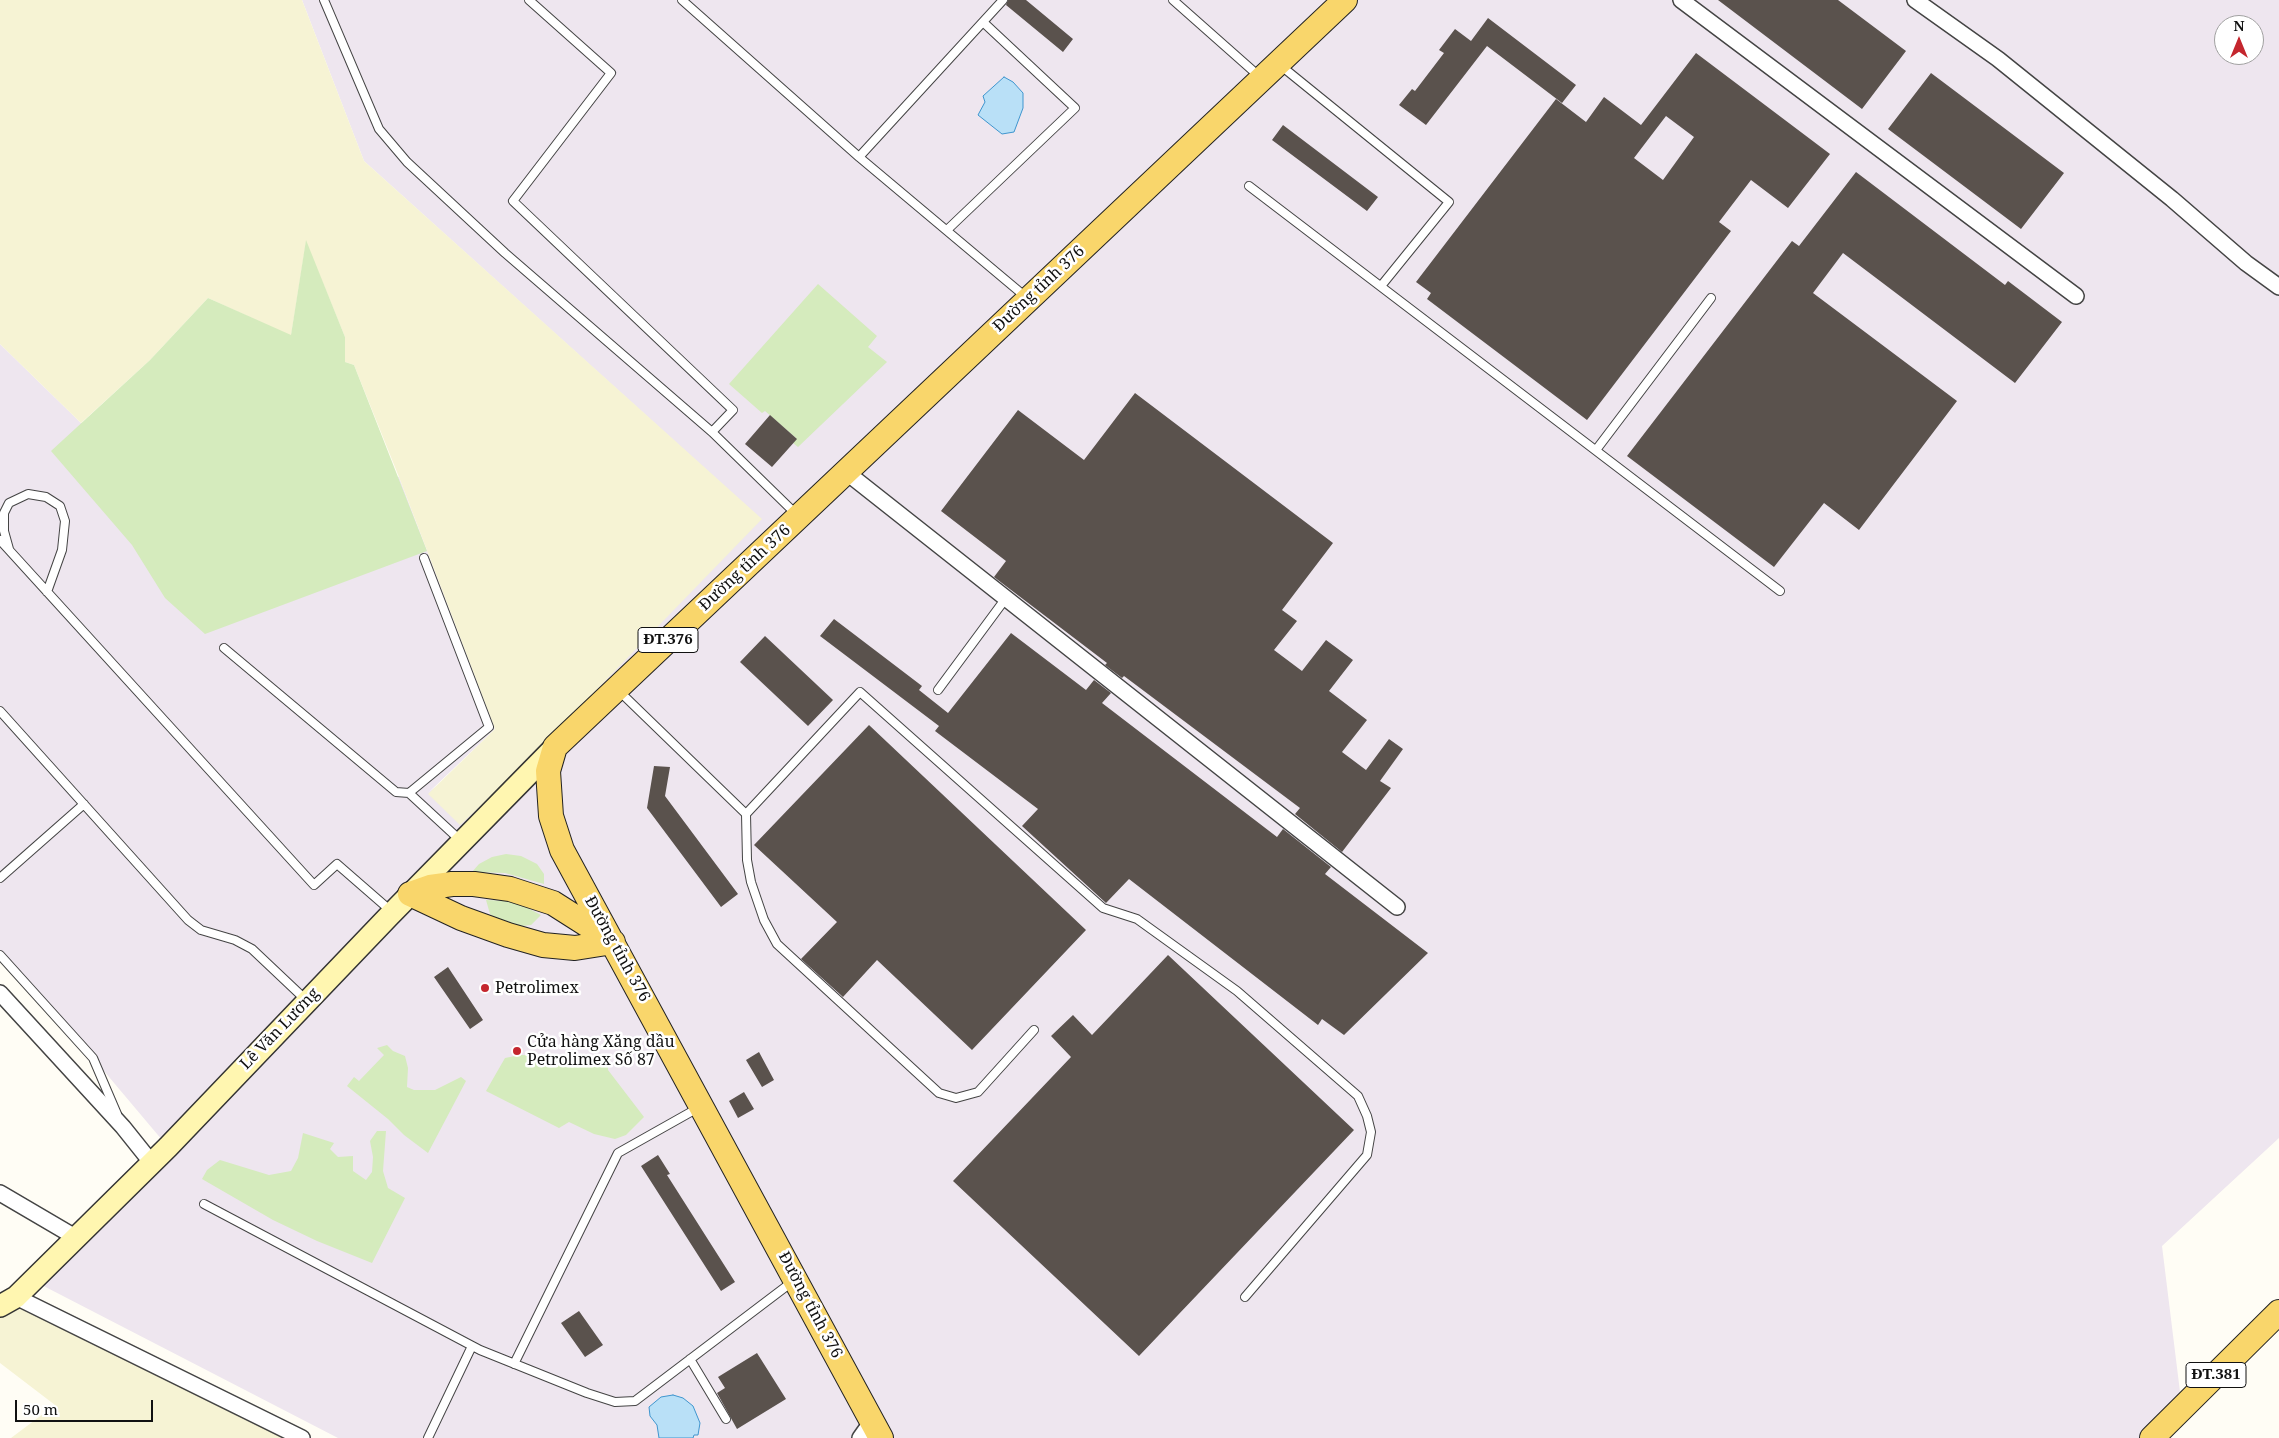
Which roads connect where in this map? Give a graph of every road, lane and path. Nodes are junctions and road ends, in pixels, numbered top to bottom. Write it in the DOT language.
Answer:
graph roads {
  1 [pos="324,0"];
  2 [pos="529,0"];
  3 [pos="682,0"];
  4 [pos="1003,0"];
  5 [pos="1173,0"];
  6 [pos="1345,0"];
  7 [pos="1681,0"];
  8 [pos="1915,0"];
  9 [pos="983,22"];
  10 [pos="1269,71"];
  11 [pos="859,157"];
  12 [pos="1249,186"];
  13 [pos="947,230"];
  14 [pos="1381,286"];
  15 [pos="2279,287"];
  16 [pos="2076,296"];
  17 [pos="1711,298"];
  18 [pos="1029,299"];
  19 [pos="712,432"];
  20 [pos="1596,450"];
  21 [pos="846,472"];
  22 [pos="798,516"];
  23 [pos="0,540"];
  24 [pos="10,550"];
  25 [pos="424,558"];
  26 [pos="1780,591"];
  27 [pos="47,592"];
  28 [pos="1006,598"];
  29 [pos="224,648"];
  30 [pos="617,689"];
  31 [pos="938,690"];
  32 [pos="0,711"];
  33 [pos="555,747"];
  34 [pos="410,793"];
  35 [pos="84,804"];
  36 [pos="746,814"];
  37 [pos="461,842"];
  38 [pos="0,878"];
  39 [pos="410,894"];
  40 [pos="1396,907"];
  41 [pos="392,913"];
  42 [pos="613,942"];
  43 [pos="0,954"];
  44 [pos="0,993"];
  45 [pos="307,1001"];
  46 [pos="1034,1030"];
  47 [pos="702,1105"];
  48 [pos="123,1127"];
  49 [pos="151,1162"];
  50 [pos="0,1193"];
  51 [pos="204,1204"];
  52 [pos="75,1238"];
  53 [pos="796,1280"];
  54 [pos="1245,1297"];
  55 [pos="6,1300"];
  56 [pos="2279,1312"];
  57 [pos="472,1346"];
  58 [pos="690,1359"];
  59 [pos="514,1364"];
  60 [pos="726,1420"];
  61 [pos="871,1432"];
  62 [pos="302,1438"];
  63 [pos="428,1438"];
  64 [pos="2152,1438"];
  1 -- 19 [label="lane"];
  2 -- 19 [label="lane"];
  3 -- 11 [label="lane"];
  4 -- 9 [label="lane"];
  5 -- 10 [label="lane"];
  6 -- 10 [label="main road, Đường tỉnh 376 / ĐT.376"];
  7 -- 16 [label="street"];
  8 -- 15 [label="street"];
  9 -- 11 [label="lane"];
  9 -- 13 [label="lane"];
  10 -- 14 [label="lane"];
  10 -- 18 [label="main road, Đường tỉnh 376 / ĐT.376"];
  11 -- 13 [label="lane"];
  12 -- 14 [label="lane"];
  13 -- 18 [label="lane"];
  14 -- 20 [label="lane"];
  17 -- 20 [label="lane"];
  18 -- 21 [label="main road, Đường tỉnh 376 / ĐT.376"];
  19 -- 22 [label="lane"];
  20 -- 26 [label="lane"];
  21 -- 22 [label="main road, Đường tỉnh 376 / ĐT.376"];
  21 -- 28 [label="street"];
  22 -- 30 [label="main road, Đường tỉnh 376 / ĐT.376"];
  23 -- 24 [label="lane"];
  24 -- 27 [label="lane"];
  24 -- 27 [label="lane"];
  25 -- 34 [label="lane"];
  27 -- 41 [label="lane"];
  28 -- 31 [label="lane"];
  28 -- 40 [label="street"];
  29 -- 34 [label="lane"];
  30 -- 33 [label="main road, Đường tỉnh 376 / ĐT.376"];
  30 -- 36 [label="lane"];
  32 -- 35 [label="lane"];
  33 -- 37 [label="main road, Lê Văn Lương"];
  33 -- 42 [label="main road, Đường tỉnh 376"];
  34 -- 37 [label="lane"];
  35 -- 38 [label="lane"];
  35 -- 45 [label="lane"];
  36 -- 46 [label="lane"];
  36 -- 54 [label="lane"];
  37 -- 39 [label="main road, Lê Văn Lương"];
  39 -- 41 [label="main road, Lê Văn Lương"];
  39 -- 42 [label="main road"];
  39 -- 42 [label="main road"];
  41 -- 45 [label="main road, Lê Văn Lương"];
  42 -- 47 [label="main road, Đường tỉnh 376"];
  43 -- 48 [label="lane"];
  44 -- 48 [label="street"];
  45 -- 49 [label="main road, Lê Văn Lương"];
  47 -- 53 [label="main road, Đường tỉnh 376"];
  47 -- 59 [label="lane"];
  48 -- 49 [label="street"];
  49 -- 52 [label="main road, Lê Văn Lương"];
  50 -- 52 [label="street"];
  51 -- 57 [label="lane"];
  52 -- 55 [label="main road, Lê Văn Lương"];
  53 -- 58 [label="lane"];
  53 -- 61 [label="main road, Đường tỉnh 376"];
  55 -- 62 [label="street"];
  56 -- 64 [label="main road, ĐT.381"];
  57 -- 59 [label="lane"];
  57 -- 63 [label="lane"];
  58 -- 59 [label="lane"];
  58 -- 60 [label="lane"];
}
